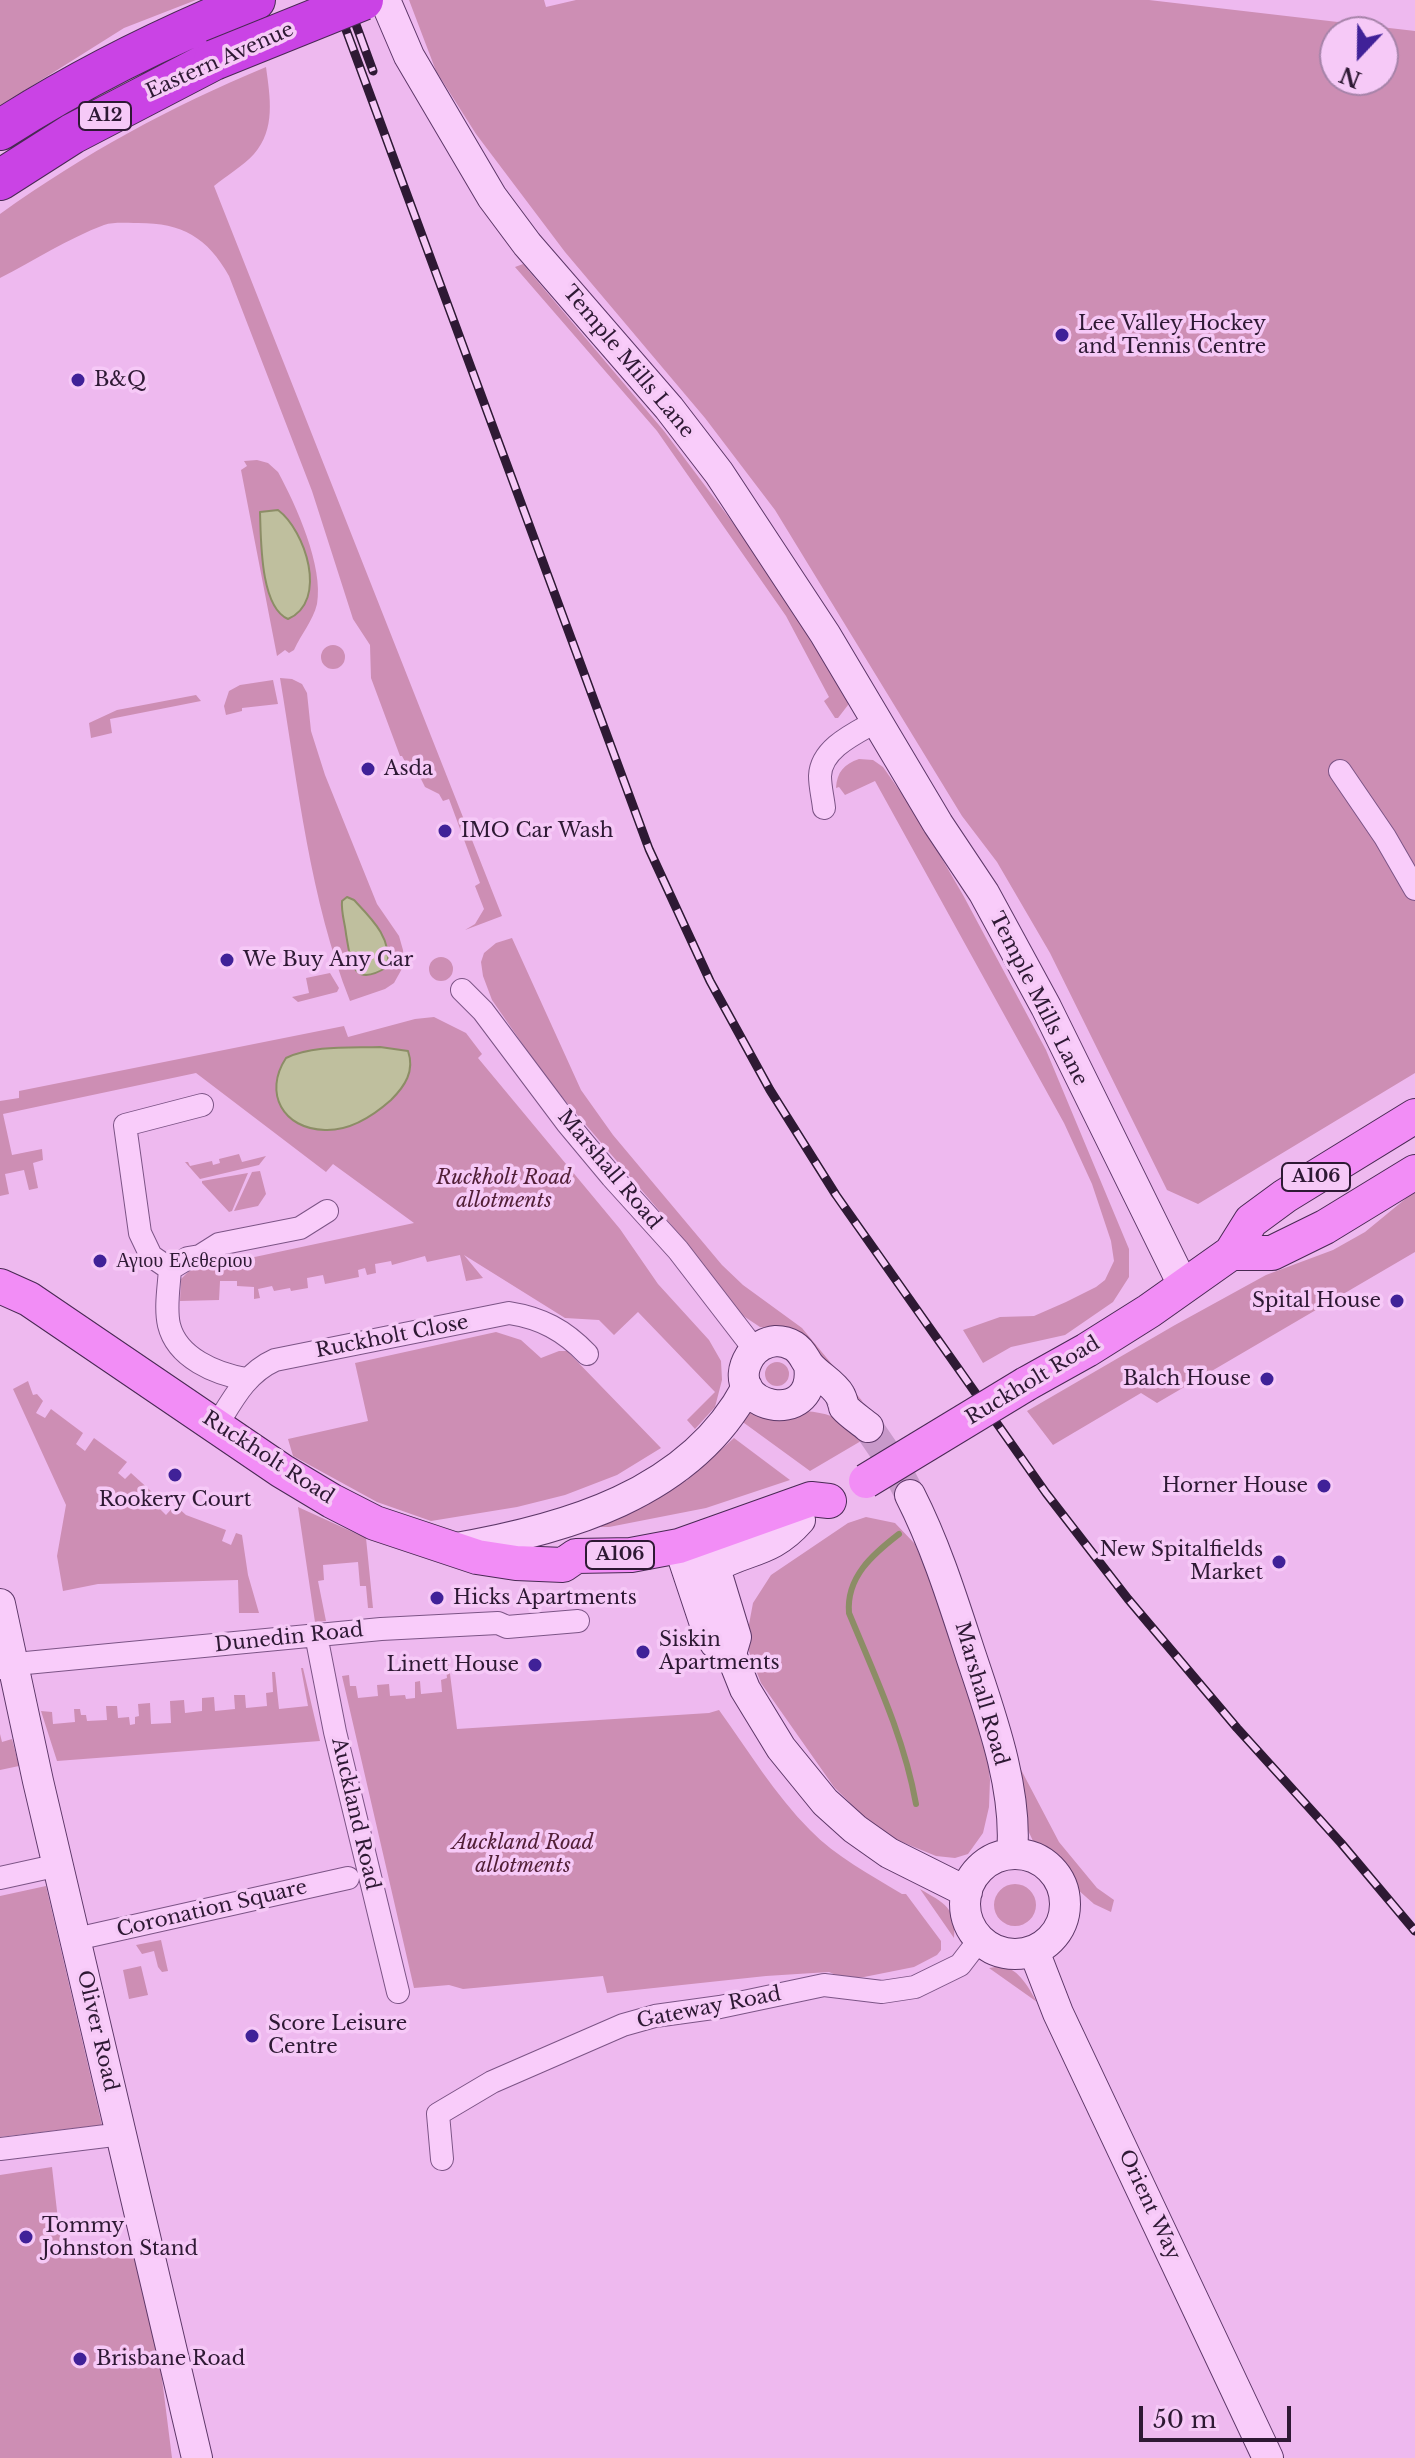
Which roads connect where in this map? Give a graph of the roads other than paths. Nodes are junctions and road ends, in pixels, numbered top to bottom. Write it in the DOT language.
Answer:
graph roads {
  1 [pos="255,0"];
  2 [pos="363,0"];
  3 [pos="385,0"];
  4 [pos="0,130"];
  5 [pos="0,180"];
  6 [pos="877,721"];
  7 [pos="1340,771"];
  8 [pos="824,808"];
  9 [pos="1415,889"];
  10 [pos="462,990"];
  11 [pos="202,1105"];
  12 [pos="1415,1116"];
  13 [pos="1415,1172"];
  14 [pos="327,1211"];
  15 [pos="1231,1253"];
  16 [pos="170,1269"];
  17 [pos="1183,1285"];
  18 [pos="0,1286"];
  19 [pos="755,1350"];
  20 [pos="587,1354"];
  21 [pos="809,1365"];
  22 [pos="246,1379"];
  23 [pos="747,1387"];
  24 [pos="797,1399"];
  25 [pos="844,1407"];
  26 [pos="217,1425"];
  27 [pos="868,1427"];
  28 [pos="910,1495"];
  29 [pos="829,1501"];
  30 [pos="449,1549"];
  31 [pos="699,1552"];
  32 [pos="0,1604"];
  33 [pos="578,1621"];
  34 [pos="316,1635"];
  35 [pos="7,1667"];
  36 [pos="1012,1854"];
  37 [pos="59,1865"];
  38 [pos="0,1878"];
  39 [pos="348,1878"];
  40 [pos="967,1892"];
  41 [pos="76,1939"];
  42 [pos="980,1939"];
  43 [pos="1034,1951"];
  44 [pos="398,1992"];
  45 [pos="122,2134"];
  46 [pos="0,2149"];
  47 [pos="442,2159"];
  48 [pos="197,2458"];
  49 [pos="1268,2458"];
  1 -- 4 [label="highway, Eastern Avenue / A12"];
  2 -- 5 [label="highway, Eastern Avenue / A12, bridge"];
  3 -- 6 [label="street, Temple Mills Lane"];
  6 -- 8 [label="street"];
  6 -- 17 [label="street, Temple Mills Lane"];
  7 -- 9 [label="street"];
  10 -- 19 [label="street, Marshall Road"];
  11 -- 16 [label="street"];
  12 -- 15 [label="main road, Ruckholt Road / A106"];
  13 -- 15 [label="main road, A106"];
  14 -- 16 [label="street"];
  15 -- 17 [label="main road, Ruckholt Road / A106"];
  16 -- 22 [label="street"];
  17 -- 29 [label="main road, Ruckholt Road / A106, bridge"];
  18 -- 26 [label="main road, Ruckholt Road / A106"];
  19 -- 21 [label="street"];
  19 -- 23 [label="street"];
  20 -- 22 [label="street, Ruckholt Close"];
  21 -- 24 [label="street"];
  21 -- 25 [label="street"];
  22 -- 26 [label="street, Ruckholt Close"];
  23 -- 24 [label="street"];
  23 -- 30 [label="street"];
  24 -- 25 [label="street"];
  25 -- 27 [label="street"];
  26 -- 30 [label="main road, Ruckholt Road / A106"];
  28 -- 36 [label="street, Marshall Road"];
  29 -- 31 [label="main road, Ruckholt Road / A106"];
  29 -- 31 [label="main road, Ruckholt Road / A106"];
  30 -- 31 [label="main road, Ruckholt Road / A106"];
  31 -- 40 [label="street"];
  32 -- 35 [label="street, Oliver Road"];
  33 -- 34 [label="street, Dunedin Road"];
  34 -- 35 [label="street, Dunedin Road"];
  34 -- 44 [label="street, Auckland Road"];
  35 -- 37 [label="street, Oliver Road"];
  36 -- 40 [label="street"];
  36 -- 43 [label="street"];
  37 -- 38 [label="street"];
  37 -- 41 [label="street, Oliver Road"];
  39 -- 41 [label="street, Coronation Square"];
  40 -- 42 [label="street"];
  41 -- 45 [label="street, Oliver Road"];
  42 -- 43 [label="street"];
  42 -- 47 [label="street, Gateway Road"];
  43 -- 49 [label="street, Orient Way"];
  45 -- 46 [label="street"];
  45 -- 48 [label="street, Oliver Road"];
}
